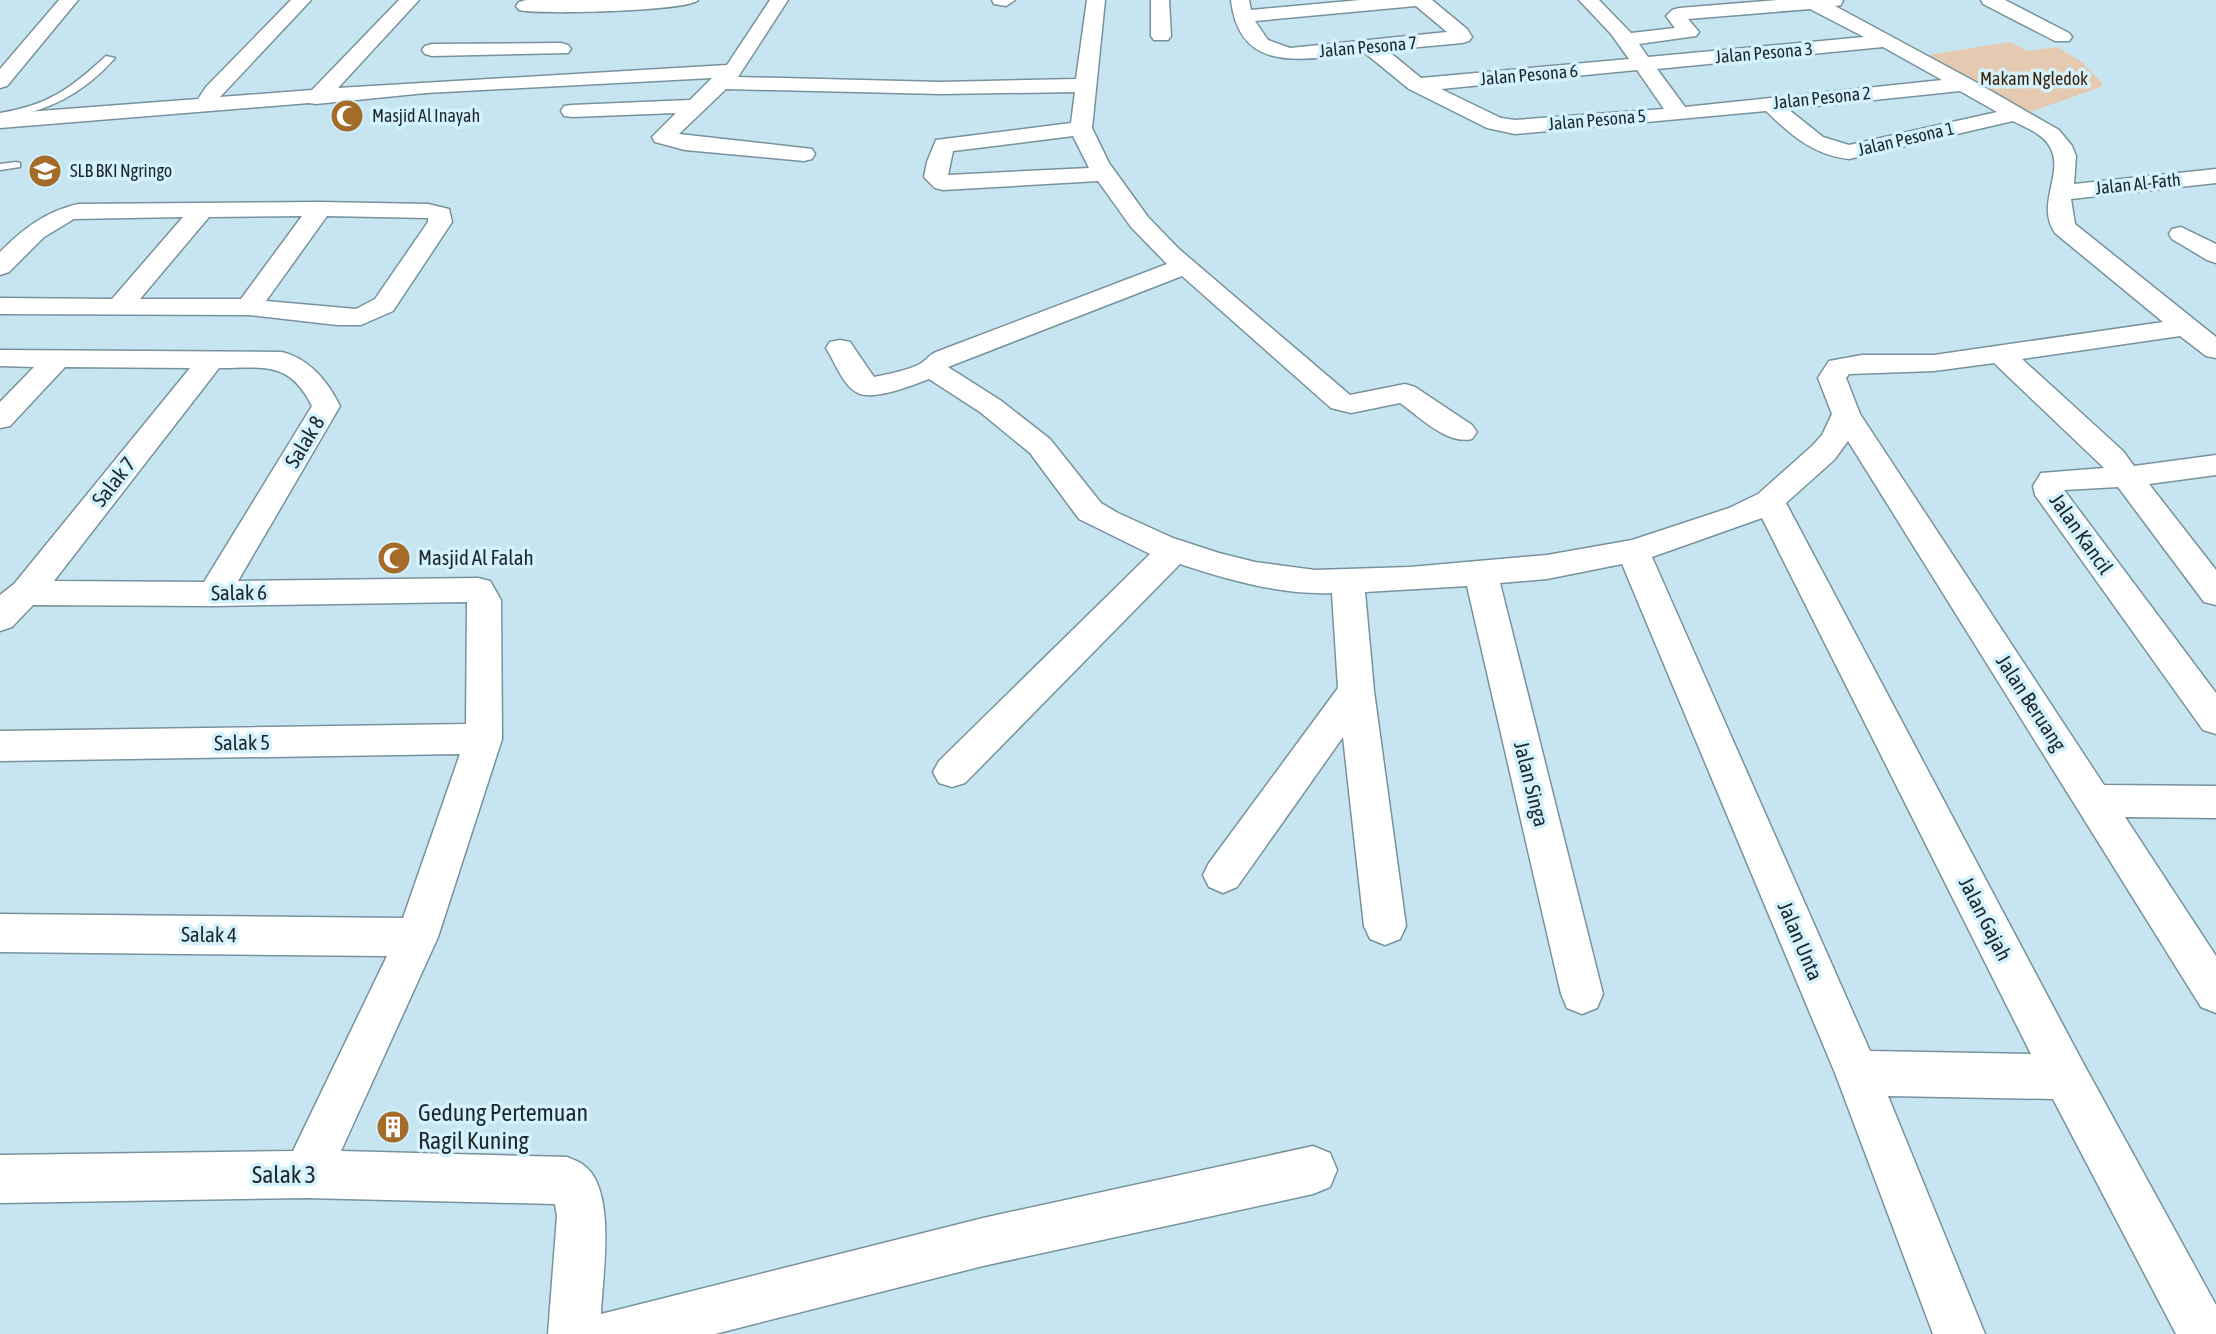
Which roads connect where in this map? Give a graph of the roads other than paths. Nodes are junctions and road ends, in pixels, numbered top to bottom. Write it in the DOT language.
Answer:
graph roads {
  1 [pos="69,0"];
  2 [pos="302,0"];
  3 [pos="410,0"];
  4 [pos="689,0"];
  5 [pos="779,0"];
  6 [pos="1096,0"];
  7 [pos="1160,0"];
  8 [pos="1420,0"];
  9 [pos="1588,0"];
  10 [pos="1849,0"];
  11 [pos="1990,0"];
  12 [pos="1812,2"];
  13 [pos="598,3"];
  14 [pos="526,6"];
  15 [pos="1240,9"];
  16 [pos="1161,36"];
  17 [pos="2062,37"];
  18 [pos="569,38"];
  19 [pos="1626,40"];
  20 [pos="1886,41"];
  21 [pos="1369,46"];
  22 [pos="432,50"];
  23 [pos="110,58"];
  24 [pos="1642,64"];
  25 [pos="726,77"];
  26 [pos="541,79"];
  27 [pos="0,82"];
  28 [pos="1965,84"];
  29 [pos="1087,85"];
  30 [pos="1416,85"];
  31 [pos="316,98"];
  32 [pos="1769,103"];
  33 [pos="205,105"];
  34 [pos="694,106"];
  35 [pos="572,111"];
  36 [pos="1679,114"];
  37 [pos="0,118"];
  38 [pos="2027,121"];
  39 [pos="1081,128"];
  40 [pos="804,154"];
  41 [pos="16,165"];
  42 [pos="0,167"];
  43 [pos="1103,174"];
  44 [pos="2216,176"];
  45 [pos="2060,193"];
  46 [pos="320,209"];
  47 [pos="201,211"];
  48 [pos="2182,234"];
  49 [pos="2216,255"];
  50 [pos="1184,265"];
  51 [pos="0,267"];
  52 [pos="0,306"];
  53 [pos="120,306"];
  54 [pos="250,307"];
  55 [pos="2185,327"];
  56 [pos="841,348"];
  57 [pos="2216,350"];
  58 [pos="2000,353"];
  59 [pos="0,358"];
  60 [pos="58,358"];
  61 [pos="212,359"];
  62 [pos="934,368"];
  63 [pos="1846,414"];
  64 [pos="0,419"];
  65 [pos="1462,432"];
  66 [pos="2216,466"];
  67 [pos="2125,477"];
  68 [pos="1769,501"];
  69 [pos="1174,550"];
  70 [pos="1633,551"];
  71 [pos="1480,574"];
  72 [pos="1348,583"];
  73 [pos="2216,593"];
  74 [pos="214,594"];
  75 [pos="10,604"];
  76 [pos="1356,691"];
  77 [pos="2216,720"];
  78 [pos="484,739"];
  79 [pos="0,746"];
  80 [pos="952,772"];
  81 [pos="2094,801"];
  82 [pos="2216,802"];
  83 [pos="1223,875"];
  84 [pos="1385,926"];
  85 [pos="0,933"];
  86 [pos="417,937"];
  87 [pos="2216,993"];
  88 [pos="1582,994"];
  89 [pos="1857,1073"];
  90 [pos="2066,1077"];
  91 [pos="1313,1170"];
  92 [pos="306,1174"];
  93 [pos="0,1179"];
  94 [pos="574,1334"];
  95 [pos="612,1334"];
  96 [pos="1959,1334"];
  97 [pos="2204,1334"];
  1 -- 27 [label="street"];
  2 -- 33 [label="street"];
  3 -- 31 [label="street"];
  4 -- 13 [label="street"];
  5 -- 25 [label="street"];
  6 -- 29 [label="street"];
  7 -- 16 [label="street"];
  8 -- 15 [label="street"];
  8 -- 21 [label="street, Jalan Pesona 7"];
  9 -- 19 [label="street"];
  10 -- 12 [label="street"];
  11 -- 17 [label="street"];
  12 -- 19 [label="street"];
  12 -- 20 [label="street"];
  13 -- 14 [label="street"];
  13 -- 18 [label="street"];
  15 -- 21 [label="street, Jalan Pesona 7"];
  18 -- 22 [label="street"];
  18 -- 26 [label="street"];
  19 -- 24 [label="street"];
  20 -- 24 [label="street, Jalan Pesona 3"];
  20 -- 28 [label="street"];
  21 -- 30 [label="street"];
  23 -- 37 [label="lane"];
  24 -- 30 [label="street, Jalan Pesona 6"];
  24 -- 36 [label="street"];
  25 -- 26 [label="street"];
  25 -- 29 [label="street"];
  25 -- 34 [label="street"];
  26 -- 31 [label="street"];
  28 -- 32 [label="street, Jalan Pesona 2"];
  28 -- 38 [label="street"];
  29 -- 39 [label="street"];
  30 -- 36 [label="street, Jalan Pesona 5"];
  31 -- 33 [label="street"];
  32 -- 36 [label="street, Jalan Pesona 2"];
  32 -- 38 [label="street, Jalan Pesona 1"];
  33 -- 37 [label="street"];
  34 -- 35 [label="street"];
  34 -- 40 [label="street"];
  38 -- 45 [label="street"];
  39 -- 43 [label="street"];
  39 -- 43 [label="street"];
  41 -- 42 [label="lane"];
  43 -- 50 [label="street"];
  44 -- 45 [label="street, Jalan Al-Fath"];
  45 -- 55 [label="street"];
  46 -- 47 [label="street"];
  46 -- 54 [label="street"];
  46 -- 54 [label="street"];
  47 -- 51 [label="street"];
  47 -- 53 [label="street"];
  48 -- 49 [label="street"];
  50 -- 62 [label="street"];
  50 -- 65 [label="street"];
  52 -- 53 [label="street"];
  53 -- 54 [label="street"];
  55 -- 57 [label="street"];
  55 -- 58 [label="street"];
  56 -- 62 [label="street"];
  58 -- 63 [label="street, Jalan Beruang"];
  58 -- 67 [label="street"];
  59 -- 60 [label="street"];
  60 -- 61 [label="street"];
  60 -- 64 [label="street"];
  61 -- 74 [label="street, Salak 8"];
  61 -- 75 [label="street, Salak 7"];
  62 -- 69 [label="street"];
  63 -- 68 [label="street"];
  63 -- 81 [label="street, Jalan Beruang"];
  66 -- 67 [label="street, Jalan Kancil"];
  67 -- 73 [label="street"];
  67 -- 77 [label="street, Jalan Kancil"];
  68 -- 70 [label="street"];
  68 -- 90 [label="street, Jalan Gajah"];
  69 -- 72 [label="street"];
  69 -- 80 [label="street"];
  70 -- 71 [label="street"];
  70 -- 89 [label="street, Jalan Unta"];
  71 -- 72 [label="street"];
  71 -- 88 [label="street, Jalan Singa"];
  72 -- 76 [label="street"];
  74 -- 75 [label="street, Salak 6"];
  74 -- 78 [label="street, Salak 6"];
  76 -- 83 [label="street"];
  76 -- 84 [label="street"];
  78 -- 79 [label="street, Salak 5"];
  78 -- 86 [label="street"];
  81 -- 82 [label="street"];
  81 -- 87 [label="street, Jalan Beruang"];
  85 -- 86 [label="street, Salak 4"];
  86 -- 92 [label="street"];
  89 -- 90 [label="street"];
  89 -- 96 [label="street, Jalan Unta"];
  90 -- 97 [label="street, Jalan Gajah"];
  91 -- 95 [label="street"];
  92 -- 93 [label="street, Salak 3"];
  92 -- 94 [label="street, Salak 3"];
}
